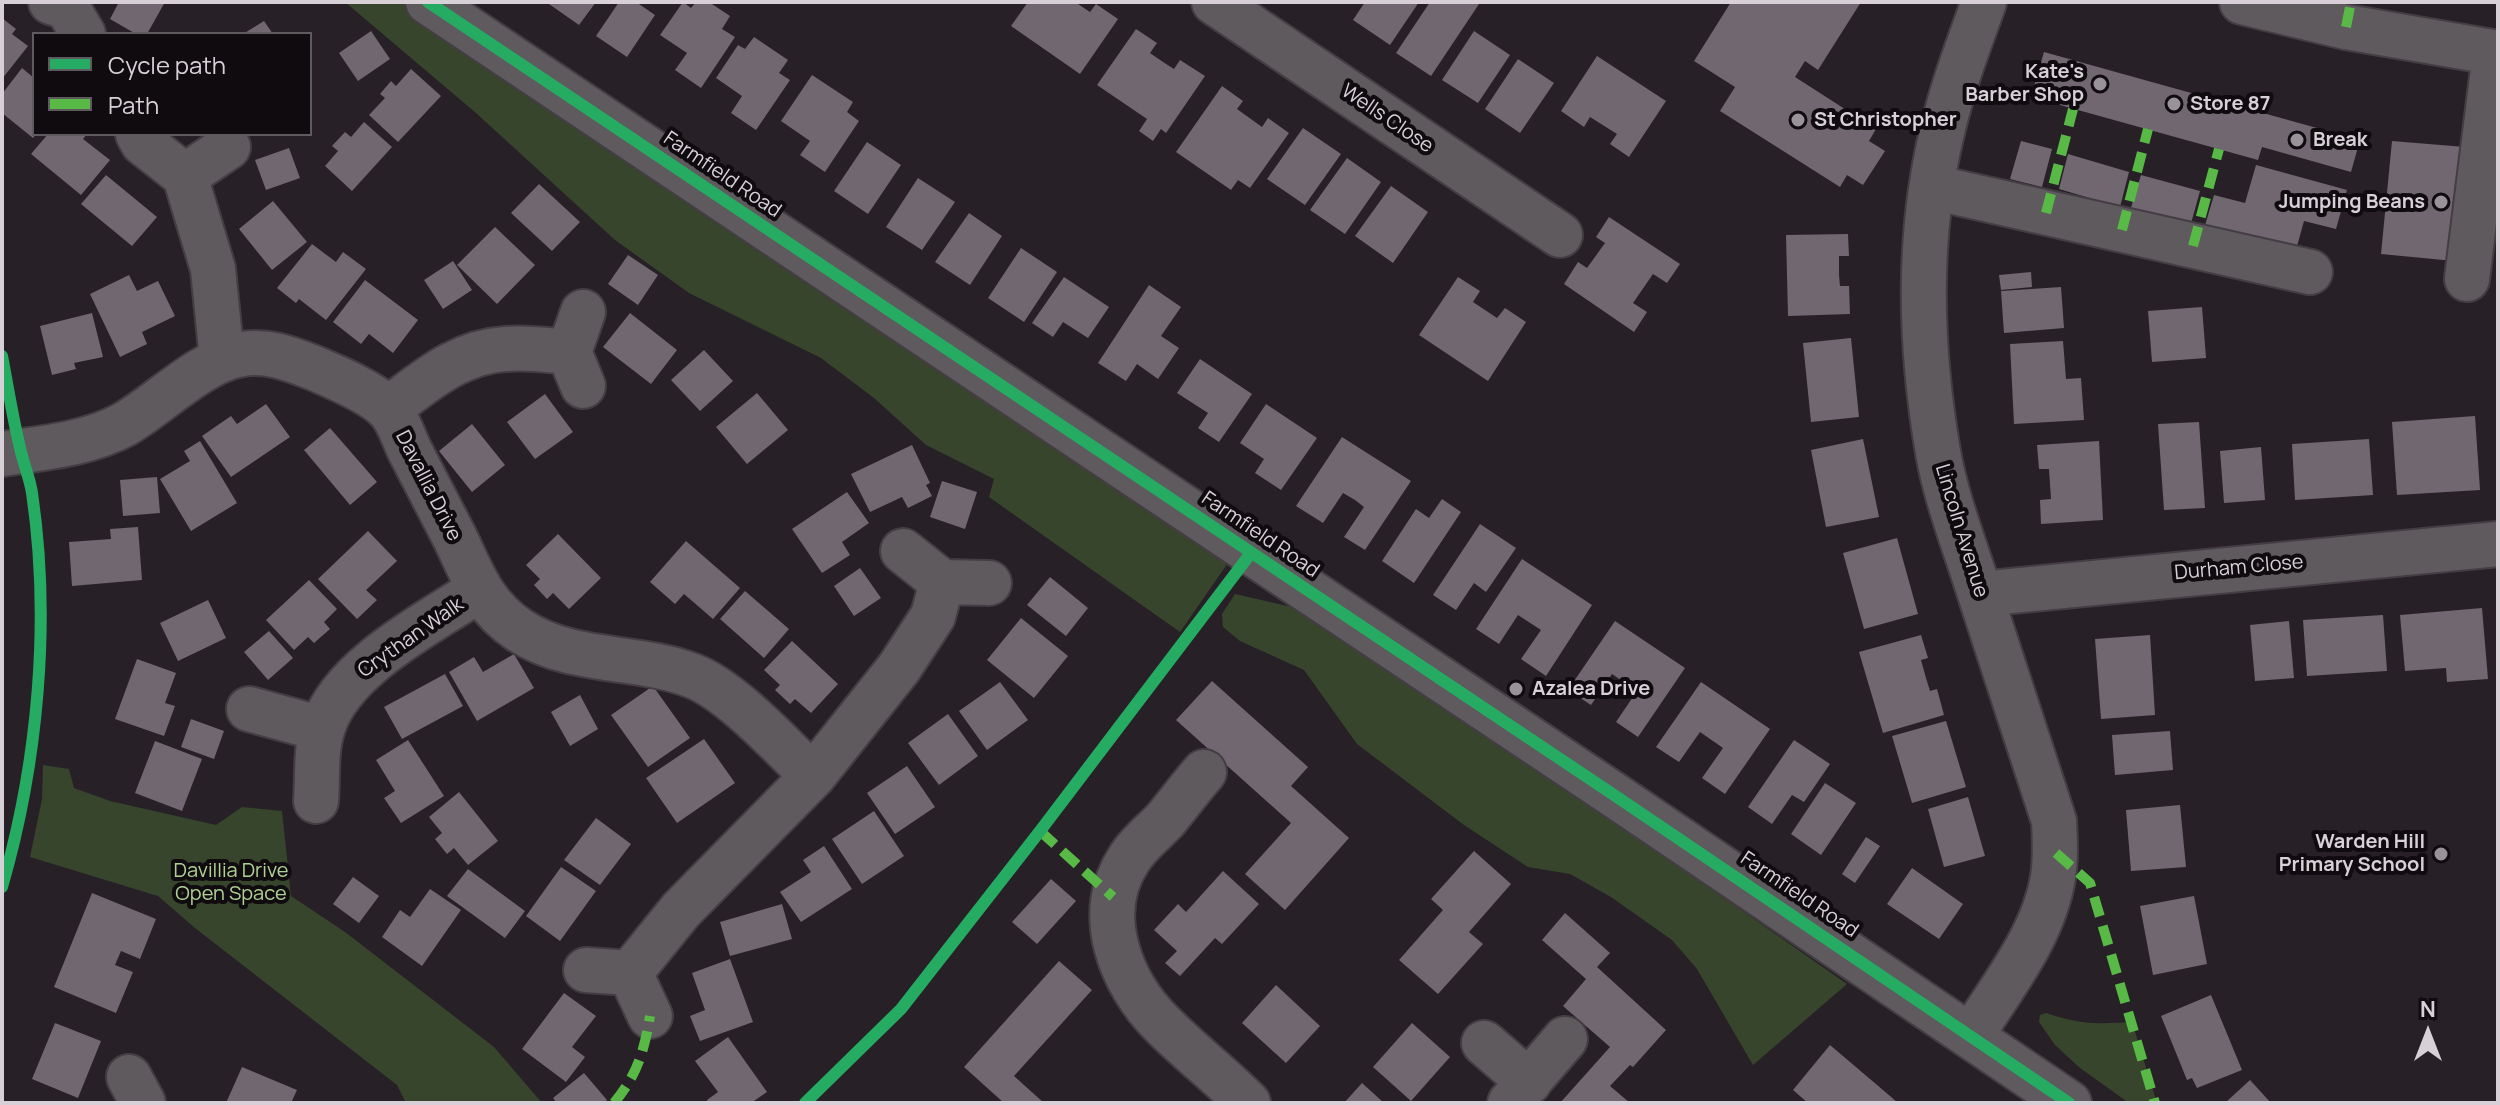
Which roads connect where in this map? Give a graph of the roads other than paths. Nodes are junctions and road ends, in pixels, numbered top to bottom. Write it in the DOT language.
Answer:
graph roads {
  1 [pos="51,2"];
  2 [pos="428,2"];
  3 [pos="1214,2"];
  4 [pos="1984,2"];
  5 [pos="2242,2"];
  6 [pos="82,32"];
  7 [pos="2496,53"];
  8 [pos="139,136"];
  9 [pos="228,147"];
  10 [pos="185,176"];
  11 [pos="1932,187"];
  12 [pos="1560,235"];
  13 [pos="2310,272"];
  14 [pos="2467,279"];
  15 [pos="578,350"];
  16 [pos="222,359"];
  17 [pos="388,409"];
  18 [pos="2,454"];
  19 [pos="2498,544"];
  20 [pos="903,551"];
  21 [pos="942,582"];
  22 [pos="989,583"];
  23 [pos="479,590"];
  24 [pos="1980,594"];
  25 [pos="249,709"];
  26 [pos="322,729"];
  27 [pos="1204,772"];
  28 [pos="813,776"];
  29 [pos="316,801"];
  30 [pos="586,970"];
  31 [pos="630,973"];
  32 [pos="650,1016"];
  33 [pos="1971,1036"];
  34 [pos="1565,1039"];
  35 [pos="1484,1043"];
  36 [pos="1519,1093"];
  37 [pos="1238,1100"];
  38 [pos="2069,1103"];
  1 -- 6 [label="street"];
  2 -- 33 [label="street, Farmfield Road"];
  3 -- 12 [label="street, Wells Close"];
  4 -- 11 [label="street, Lincoln Avenue"];
  5 -- 7 [label="street"];
  7 -- 14 [label="street"];
  8 -- 10 [label="street"];
  9 -- 10 [label="street"];
  10 -- 16 [label="street"];
  11 -- 13 [label="street"];
  11 -- 24 [label="street, Lincoln Avenue"];
  15 -- 17 [label="street"];
  16 -- 17 [label="street, Davallia Drive"];
  16 -- 18 [label="street, Davallia Drive"];
  17 -- 23 [label="street, Davallia Drive"];
  19 -- 24 [label="street, Durham Close"];
  20 -- 21 [label="street"];
  21 -- 22 [label="street"];
  21 -- 28 [label="street"];
  23 -- 26 [label="street, Crythan Walk"];
  23 -- 28 [label="street, Davallia Drive"];
  24 -- 33 [label="street, Lincoln Avenue"];
  25 -- 26 [label="street"];
  26 -- 29 [label="street, Crythan Walk"];
  27 -- 37 [label="street"];
  28 -- 31 [label="street"];
  30 -- 31 [label="street"];
  31 -- 32 [label="street"];
  33 -- 38 [label="street, Farmfield Road"];
  34 -- 36 [label="street"];
  35 -- 36 [label="street"];
}
